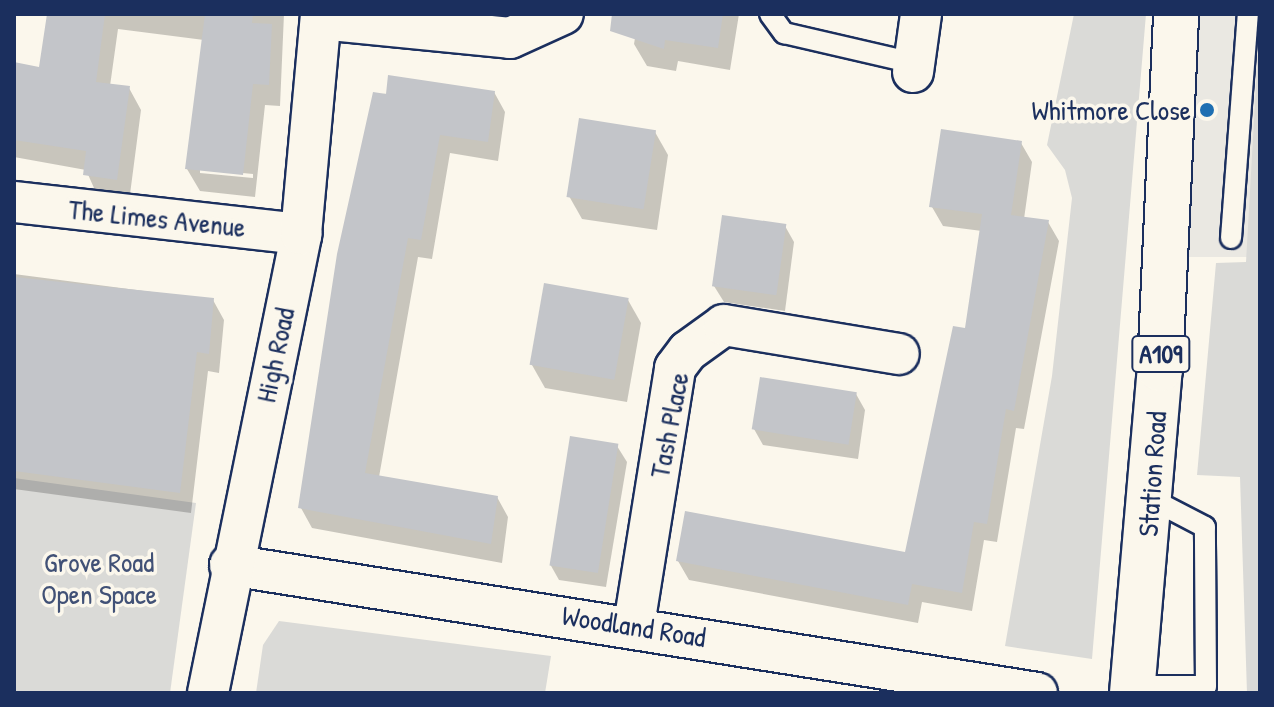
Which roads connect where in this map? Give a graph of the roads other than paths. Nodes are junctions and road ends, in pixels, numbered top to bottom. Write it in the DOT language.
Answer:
graph roads {
  1 [pos="563,14"];
  2 [pos="770,14"];
  3 [pos="921,14"];
  4 [pos="1176,14"];
  5 [pos="1248,14"];
  6 [pos="321,16"];
  7 [pos="914,68"];
  8 [pos="14,202"];
  9 [pos="301,234"];
  10 [pos="1231,238"];
  11 [pos="899,354"];
  12 [pos="1151,499"];
  13 [pos="230,565"];
  14 [pos="634,625"];
  15 [pos="912,685"];
  16 [pos="1132,689"];
  17 [pos="208,693"];
  18 [pos="1037,693"];
  1 -- 6 [label="street"];
  2 -- 7 [label="lane"];
  3 -- 7 [label="street"];
  4 -- 12 [label="main road, Station Road / A109"];
  5 -- 10 [label="lane"];
  6 -- 9 [label="street, High Road"];
  8 -- 9 [label="street, The Limes Avenue"];
  9 -- 13 [label="street, High Road"];
  11 -- 14 [label="street, Tash Place"];
  12 -- 16 [label="main road, Station Road / A109"];
  12 -- 16 [label="lane"];
  13 -- 14 [label="street, Woodland Road"];
  13 -- 17 [label="street, High Road"];
  14 -- 15 [label="street, Woodland Road"];
  15 -- 18 [label="street, Woodland Road"];
}
